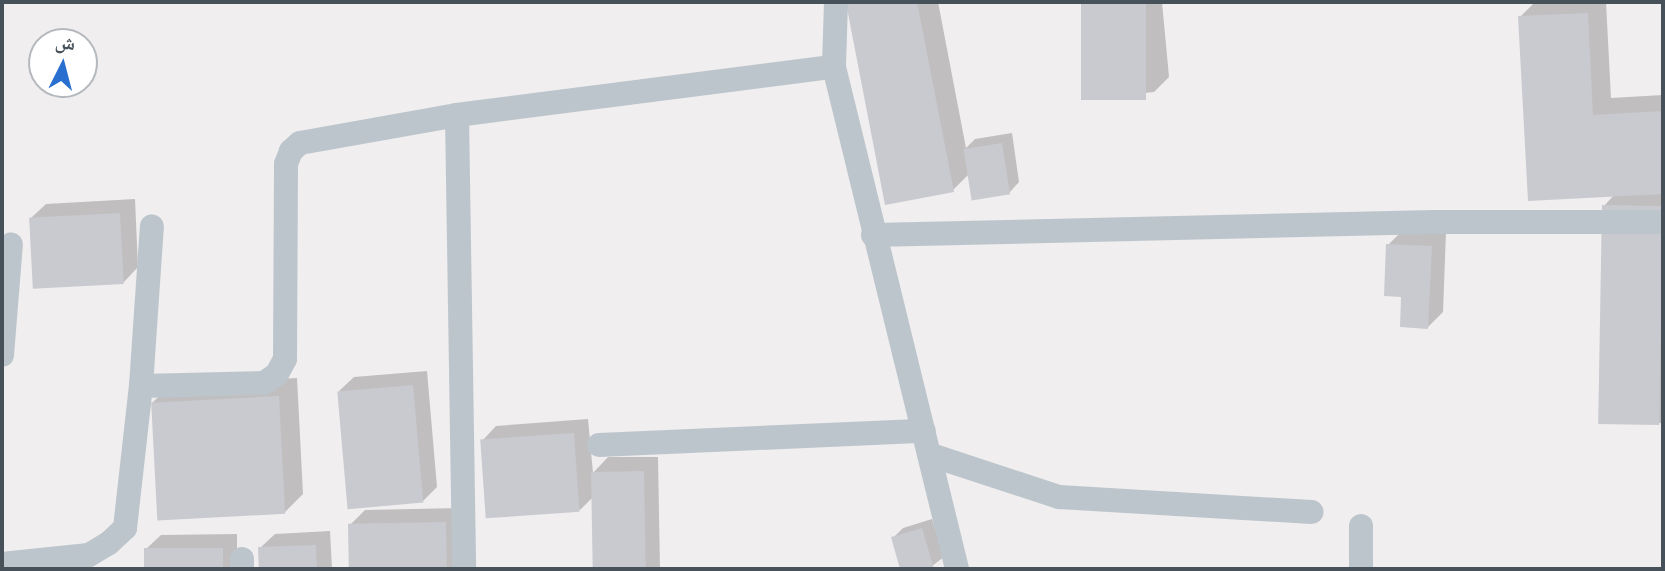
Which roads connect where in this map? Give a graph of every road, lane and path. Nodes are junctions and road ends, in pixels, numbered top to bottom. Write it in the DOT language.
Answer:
graph roads {
  1 [pos="836,2"];
  2 [pos="834,67"];
  3 [pos="457,115"];
  4 [pos="1663,222"];
  5 [pos="152,226"];
  6 [pos="873,234"];
  7 [pos="11,244"];
  8 [pos="2,355"];
  9 [pos="141,386"];
  10 [pos="928,443"];
  11 [pos="599,445"];
  12 [pos="1312,512"];
  13 [pos="1361,526"];
  14 [pos="2,564"];
  15 [pos="464,569"];
  16 [pos="957,569"];
  17 [pos="1361,569"];
  1 -- 2 [label="street"];
  2 -- 3 [label="street"];
  2 -- 6 [label="street"];
  3 -- 9 [label="street"];
  3 -- 15 [label="street"];
  4 -- 6 [label="street"];
  5 -- 9 [label="street"];
  6 -- 10 [label="street"];
  7 -- 8 [label="street"];
  9 -- 14 [label="street"];
  10 -- 11 [label="street"];
  10 -- 12 [label="street"];
  10 -- 16 [label="street"];
  13 -- 17 [label="street"];
}
